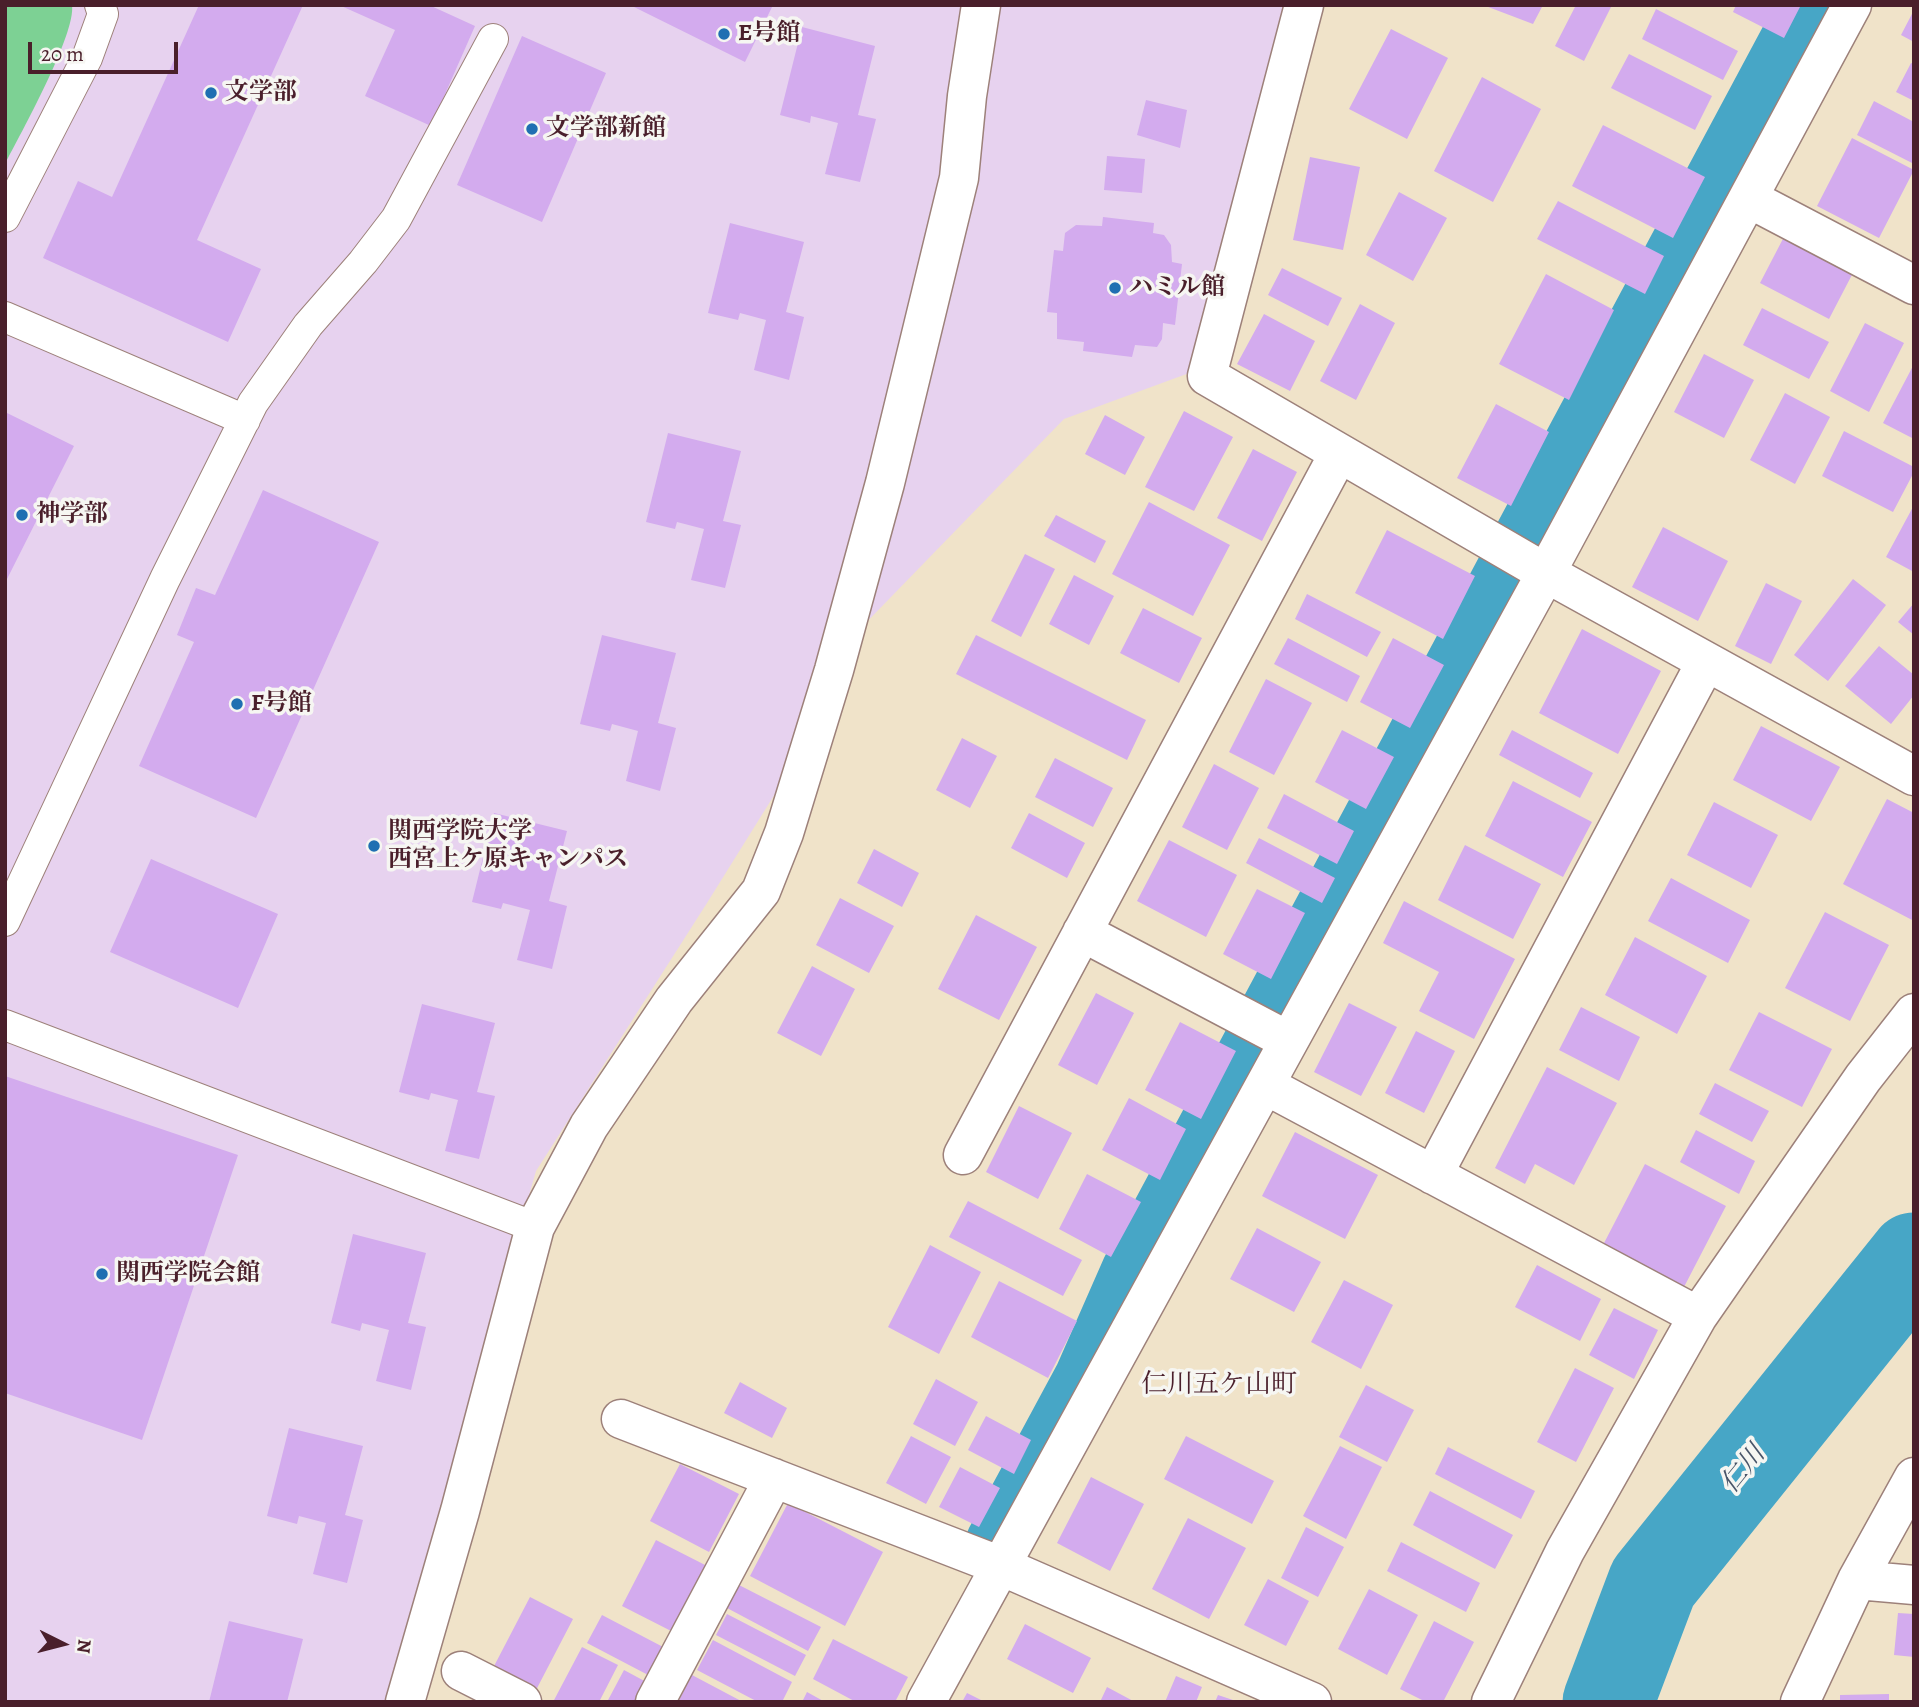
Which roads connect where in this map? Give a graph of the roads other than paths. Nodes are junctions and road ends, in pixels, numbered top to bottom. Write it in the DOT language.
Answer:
graph roads {
  1 [pos="100,5"];
  2 [pos="981,5"];
  3 [pos="1304,5"];
  4 [pos="1852,5"];
  5 [pos="493,39"];
  6 [pos="1748,198"];
  7 [pos="5,217"];
  8 [pos="1914,285"];
  9 [pos="5,317"];
  10 [pos="245,420"];
  11 [pos="1339,453"];
  12 [pos="1546,573"];
  13 [pos="1706,662"];
  14 [pos="1914,776"];
  15 [pos="5,921"];
  16 [pos="1083,932"];
  17 [pos="1914,1013"];
  18 [pos="5,1025"];
  19 [pos="1289,1041"];
  20 [pos="1265,1085"];
  21 [pos="963,1155"];
  22 [pos="1433,1175"];
  23 [pos="535,1227"];
  24 [pos="1698,1316"];
  25 [pos="621,1419"];
  26 [pos="1914,1477"];
  27 [pos="774,1478"];
  28 [pos="1001,1566"];
  29 [pos="1857,1580"];
  30 [pos="1914,1585"];
  31 [pos="461,1671"];
  32 [pos="405,1702"];
  33 [pos="522,1702"];
  34 [pos="655,1702"];
  35 [pos="926,1702"];
  36 [pos="1312,1702"];
  37 [pos="1491,1702"];
  38 [pos="1800,1702"];
  1 -- 7 [label="street"];
  2 -- 23 [label="street"];
  3 -- 11 [label="street"];
  4 -- 6 [label="street"];
  5 -- 10 [label="street"];
  6 -- 8 [label="street"];
  6 -- 12 [label="street"];
  9 -- 10 [label="street"];
  10 -- 15 [label="street"];
  11 -- 12 [label="street"];
  11 -- 16 [label="street"];
  12 -- 13 [label="street"];
  12 -- 19 [label="street"];
  13 -- 14 [label="street"];
  13 -- 22 [label="street"];
  16 -- 19 [label="street"];
  16 -- 21 [label="street"];
  17 -- 24 [label="street"];
  18 -- 23 [label="street"];
  19 -- 20 [label="street"];
  20 -- 22 [label="street"];
  20 -- 28 [label="street"];
  22 -- 24 [label="street"];
  23 -- 32 [label="street"];
  24 -- 37 [label="street"];
  25 -- 27 [label="street"];
  26 -- 29 [label="street"];
  27 -- 28 [label="street"];
  27 -- 34 [label="street"];
  28 -- 35 [label="street"];
  28 -- 36 [label="street"];
  29 -- 30 [label="street"];
  29 -- 38 [label="street"];
  31 -- 33 [label="street"];
}
